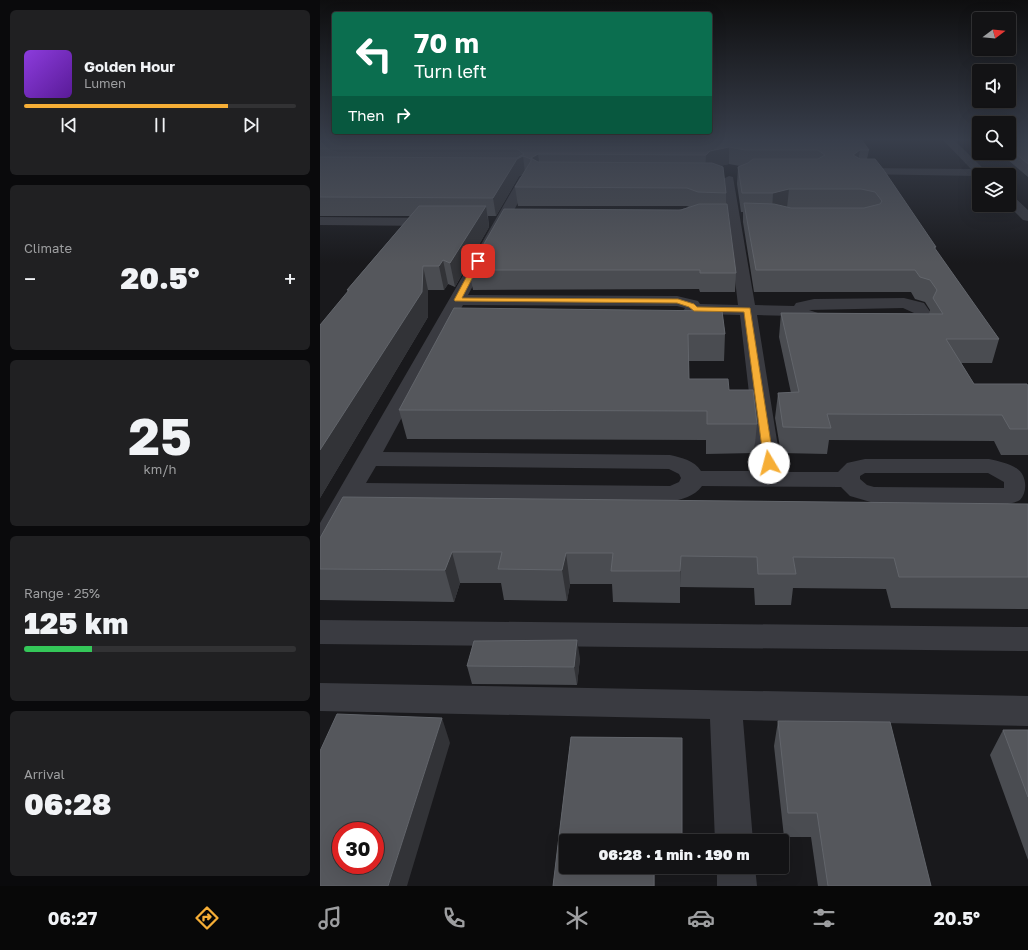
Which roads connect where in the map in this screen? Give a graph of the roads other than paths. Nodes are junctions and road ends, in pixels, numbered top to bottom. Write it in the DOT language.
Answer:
graph roads {
  1 [pos="522,180"];
  2 [pos="730,180"];
  3 [pos="1016,206"];
  4 [pos="1028,217"];
  5 [pos="320,221"];
  6 [pos="445,222"];
  7 [pos="694,309"];
  8 [pos="747,310"];
  9 [pos="800,310"];
  10 [pos="456,311"];
  11 [pos="654,318"];
  12 [pos="368,459"];
  13 [pos="693,478"];
  14 [pos="771,479"];
  15 [pos="848,480"];
  16 [pos="1022,480"];
  17 [pos="350,491"];
  18 [pos="320,545"];
  19 [pos="320,632"];
  20 [pos="1028,639"];
  21 [pos="320,697"];
  22 [pos="726,704"];
  23 [pos="1028,711"];
  24 [pos="734,834"];
  25 [pos="736,874"];
  26 [pos="737,886"];
  1 -- 10 [label="street"];
  2 -- 8 [label="street"];
  3 -- 4 [label="street"];
  5 -- 6 [label="street"];
  7 -- 8 [label="street"];
  7 -- 10 [label="street"];
  7 -- 11 [label="street"];
  8 -- 9 [label="street"];
  8 -- 14 [label="street"];
  9 -- 9 [label="street"];
  10 -- 12 [label="street"];
  12 -- 13 [label="street"];
  12 -- 17 [label="street"];
  13 -- 14 [label="street"];
  13 -- 17 [label="street"];
  14 -- 15 [label="street"];
  15 -- 16 [label="street"];
  15 -- 16 [label="street"];
  17 -- 18 [label="street"];
  19 -- 20 [label="street"];
  21 -- 22 [label="street"];
  22 -- 23 [label="street"];
  22 -- 24 [label="street"];
  25 -- 26 [label="street"];
}
